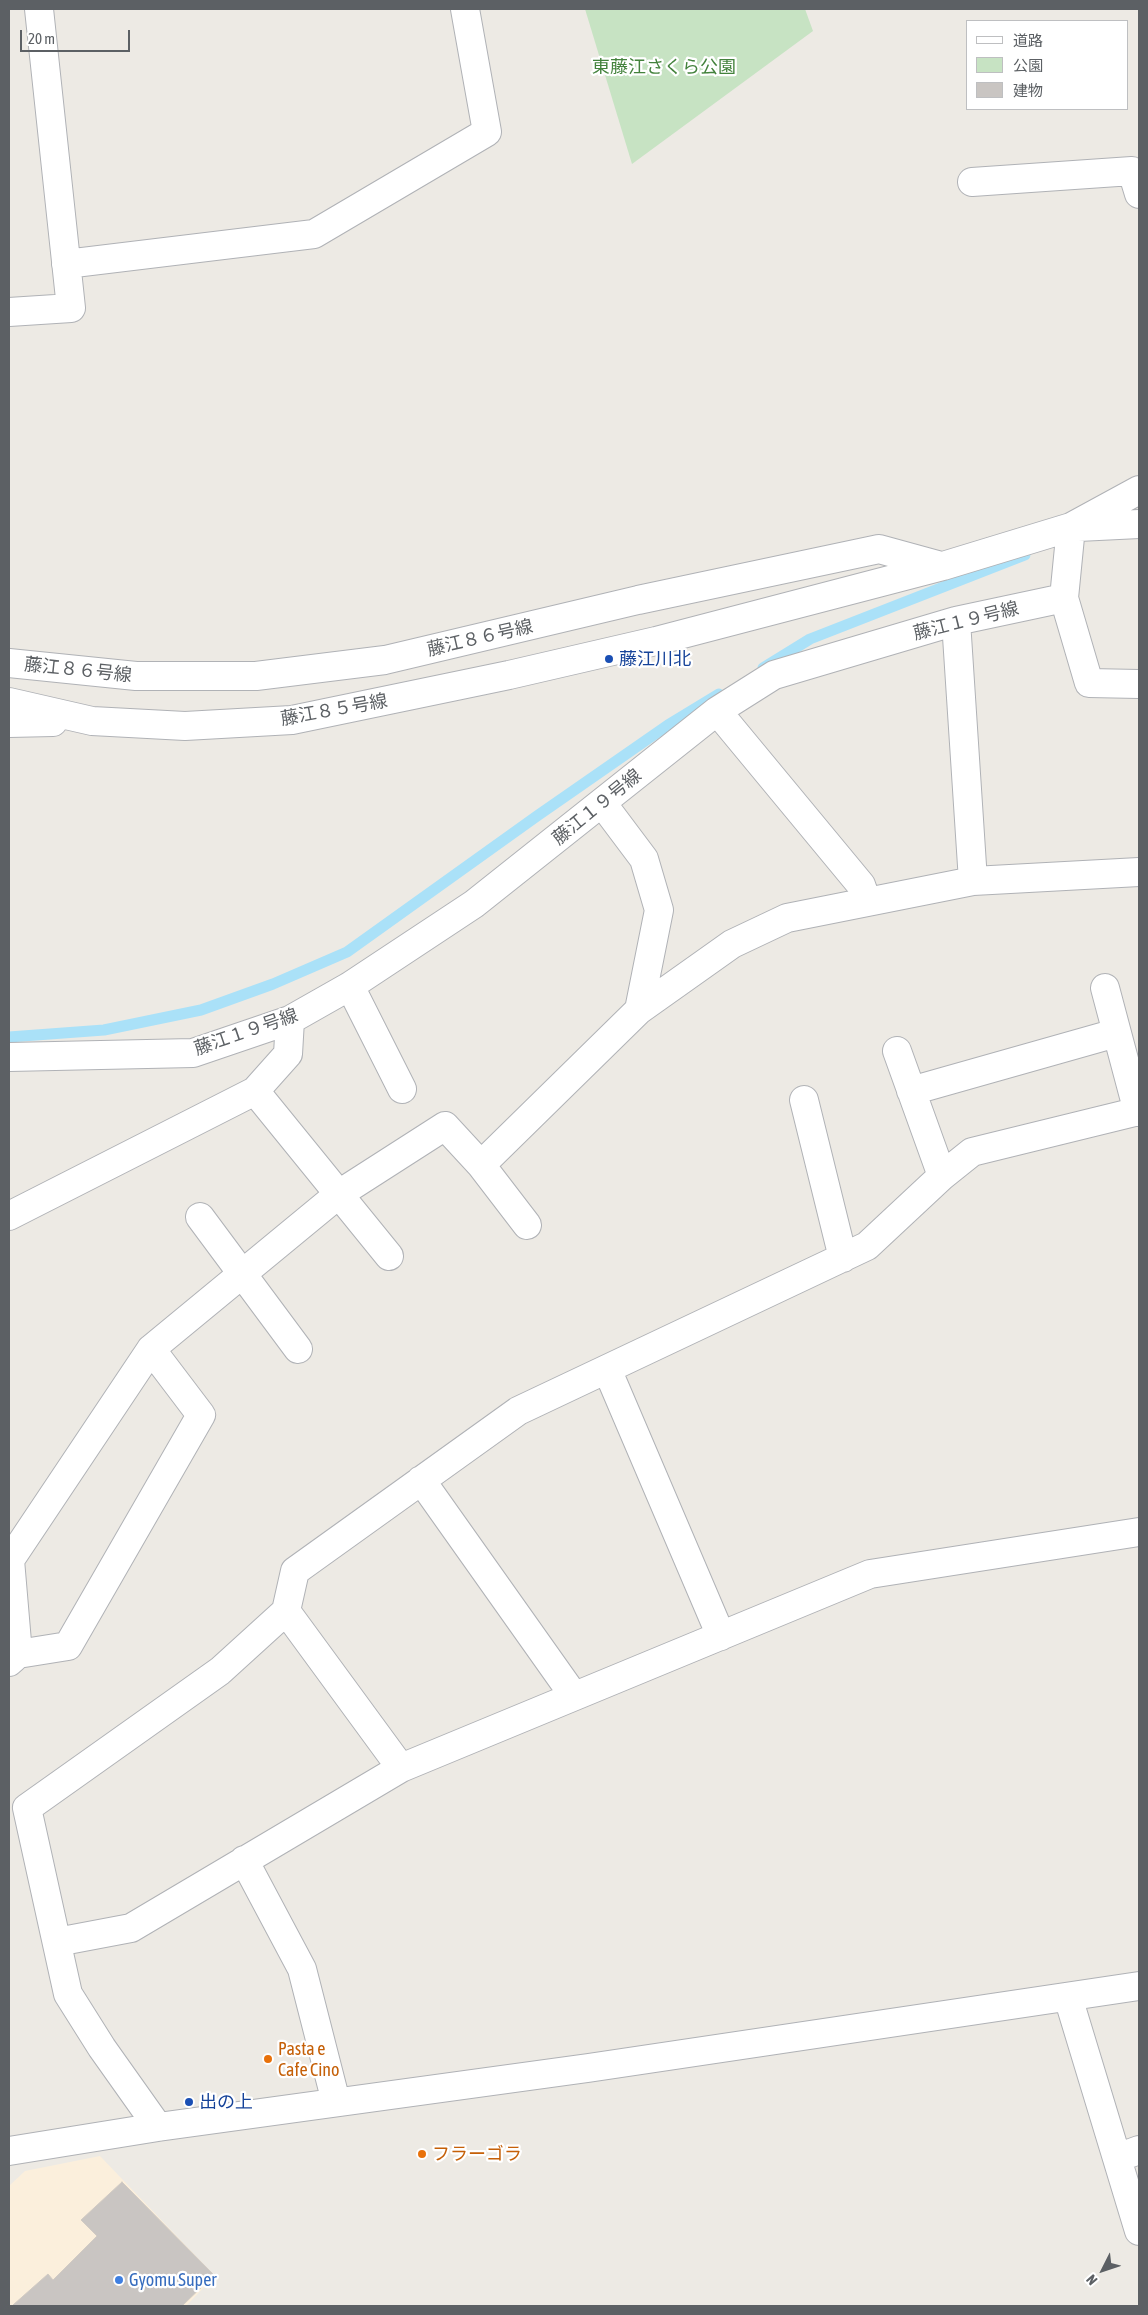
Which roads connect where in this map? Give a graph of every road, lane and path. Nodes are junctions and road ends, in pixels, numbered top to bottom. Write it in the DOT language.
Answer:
graph roads {
  1 [pos="39,9"];
  2 [pos="465,9"];
  3 [pos="972,182"];
  4 [pos="1139,194"];
  5 [pos="66,264"];
  6 [pos="9,312"];
  7 [pos="1139,490"];
  8 [pos="1139,524"];
  9 [pos="1071,527"];
  10 [pos="943,566"];
  11 [pos="1064,598"];
  12 [pos="956,621"];
  13 [pos="9,663"];
  14 [pos="1139,684"];
  15 [pos="9,702"];
  16 [pos="717,711"];
  17 [pos="92,721"];
  18 [pos="9,723"];
  19 [pos="602,803"];
  20 [pos="1139,872"];
  21 [pos="973,881"];
  22 [pos="867,902"];
  23 [pos="350,986"];
  24 [pos="1105,988"];
  25 [pos="639,1010"];
  26 [pos="290,1020"];
  27 [pos="1116,1033"];
  28 [pos="897,1051"];
  29 [pos="9,1057"];
  30 [pos="402,1089"];
  31 [pos="255,1091"];
  32 [pos="911,1091"];
  33 [pos="804,1100"];
  34 [pos="1139,1112"];
  35 [pos="481,1165"];
  36 [pos="942,1176"];
  37 [pos="339,1194"];
  38 [pos="9,1216"];
  39 [pos="200,1217"];
  40 [pos="527,1225"];
  41 [pos="389,1256"];
  42 [pos="843,1258"];
  43 [pos="241,1275"];
  44 [pos="150,1349"];
  45 [pos="298,1349"];
  46 [pos="607,1369"];
  47 [pos="421,1480"];
  48 [pos="1139,1532"];
  49 [pos="286,1612"];
  50 [pos="720,1636"];
  51 [pos="13,1658"];
  52 [pos="574,1696"];
  53 [pos="401,1768"];
  54 [pos="18,1805"];
  55 [pos="244,1860"];
  56 [pos="57,1942"];
  57 [pos="1139,1986"];
  58 [pos="1068,1997"];
  59 [pos="336,2102"];
  60 [pos="158,2127"];
  61 [pos="13,2144"];
  62 [pos="1128,2154"];
  63 [pos="1139,2231"];
  1 -- 5 [label="street"];
  2 -- 5 [label="street"];
  3 -- 4 [label="street"];
  5 -- 6 [label="street"];
  7 -- 9 [label="street"];
  8 -- 9 [label="street"];
  9 -- 10 [label="street, 藤江８５号線"];
  9 -- 11 [label="street"];
  10 -- 13 [label="street, 藤江８６号線"];
  10 -- 17 [label="street, 藤江８５号線"];
  11 -- 12 [label="street, 藤江１９号線"];
  11 -- 14 [label="street"];
  12 -- 16 [label="street, 藤江１９号線"];
  12 -- 21 [label="street"];
  15 -- 17 [label="street, 藤江８５号線"];
  16 -- 19 [label="street, 藤江１９号線"];
  16 -- 22 [label="street"];
  17 -- 18 [label="street"];
  19 -- 23 [label="street, 藤江１９号線"];
  19 -- 25 [label="street"];
  20 -- 21 [label="street"];
  21 -- 22 [label="street"];
  22 -- 25 [label="street"];
  23 -- 26 [label="street, 藤江１９号線"];
  23 -- 30 [label="street"];
  24 -- 27 [label="street"];
  25 -- 35 [label="street"];
  26 -- 29 [label="street, 藤江１９号線"];
  26 -- 31 [label="street"];
  27 -- 32 [label="street"];
  27 -- 34 [label="street"];
  28 -- 32 [label="street"];
  31 -- 37 [label="street"];
  31 -- 38 [label="street"];
  32 -- 36 [label="street"];
  33 -- 42 [label="street"];
  34 -- 36 [label="street"];
  35 -- 37 [label="street"];
  35 -- 40 [label="street"];
  36 -- 42 [label="street"];
  37 -- 41 [label="street"];
  37 -- 43 [label="street"];
  39 -- 43 [label="street"];
  42 -- 46 [label="street"];
  43 -- 44 [label="street"];
  43 -- 45 [label="street"];
  44 -- 51 [label="street"];
  44 -- 51 [label="street"];
  46 -- 47 [label="street"];
  46 -- 50 [label="street"];
  47 -- 49 [label="street"];
  47 -- 52 [label="street"];
  48 -- 50 [label="street"];
  49 -- 53 [label="street"];
  49 -- 54 [label="street"];
  50 -- 52 [label="street"];
  52 -- 53 [label="street"];
  53 -- 55 [label="street"];
  54 -- 56 [label="street"];
  55 -- 56 [label="street"];
  55 -- 59 [label="street"];
  56 -- 60 [label="street"];
  57 -- 58 [label="street"];
  58 -- 59 [label="street"];
  58 -- 62 [label="street"];
  59 -- 60 [label="street"];
  60 -- 61 [label="street"];
  62 -- 63 [label="street"];
}
